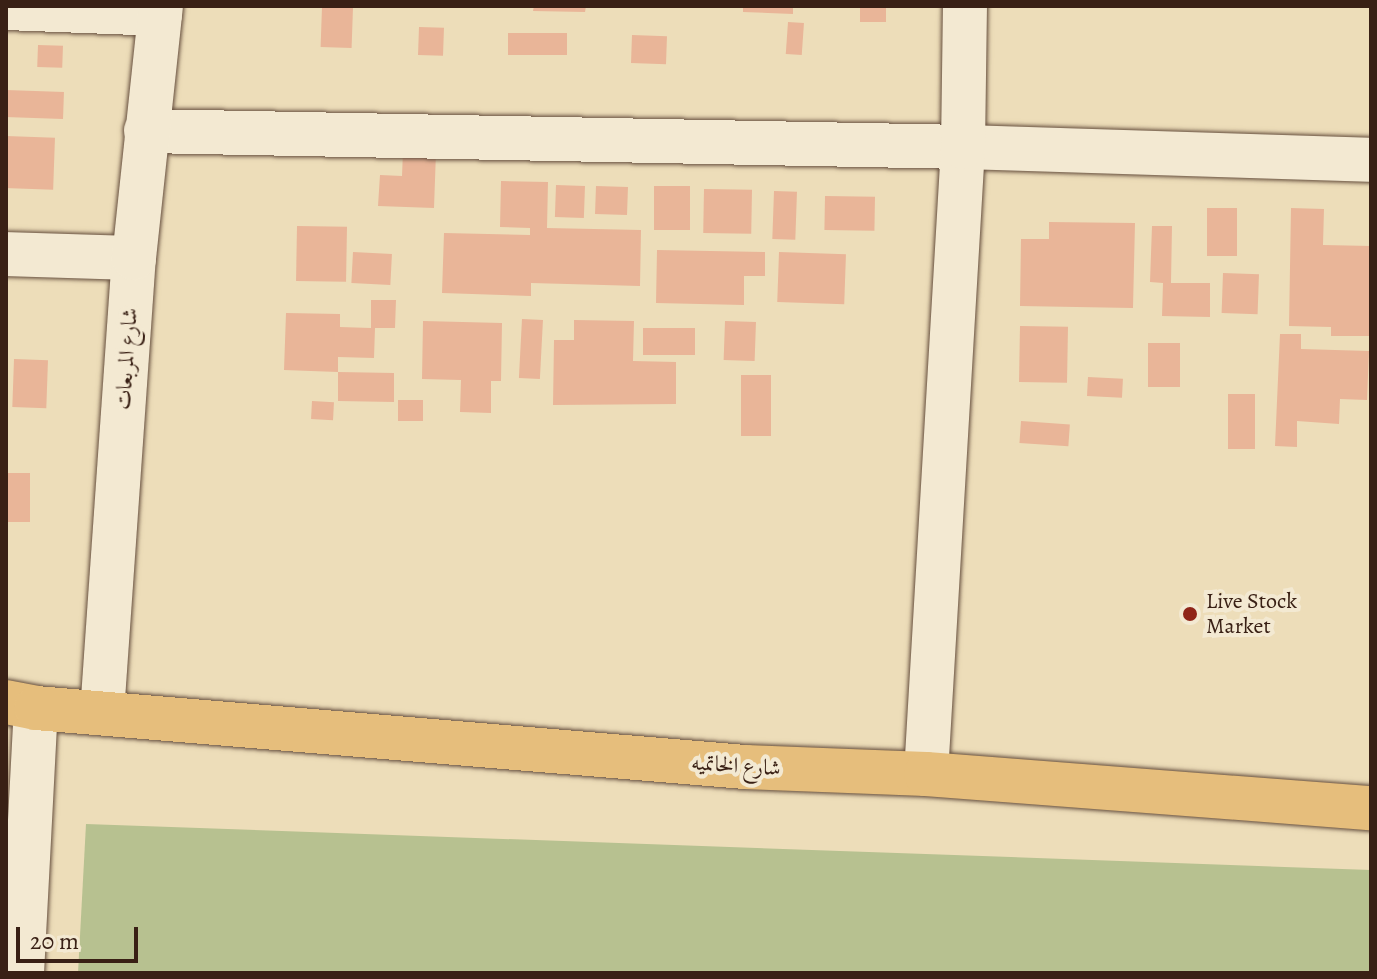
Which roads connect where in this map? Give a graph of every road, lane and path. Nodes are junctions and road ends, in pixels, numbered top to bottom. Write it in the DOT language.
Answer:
graph roads {
  1 [pos="965,6"];
  2 [pos="6,8"];
  3 [pos="161,10"];
  4 [pos="146,131"];
  5 [pos="963,147"];
  6 [pos="1371,160"];
  7 [pos="6,254"];
  8 [pos="134,258"];
  9 [pos="21,705"];
  10 [pos="102,713"];
  11 [pos="926,774"];
  12 [pos="1371,808"];
  13 [pos="18,947"];
  1 -- 5 [label="street"];
  2 -- 3 [label="street"];
  3 -- 4 [label="street, شارع المربعات"];
  4 -- 5 [label="street"];
  4 -- 8 [label="street, شارع المربعات"];
  5 -- 6 [label="street"];
  5 -- 11 [label="street"];
  7 -- 8 [label="street"];
  8 -- 10 [label="street, شارع المربعات"];
  9 -- 10 [label="main road, شارع الخاتميه"];
  9 -- 13 [label="street"];
  10 -- 11 [label="main road, شارع الخاتميه"];
  11 -- 12 [label="main road, شارع الخاتميه"];
}
